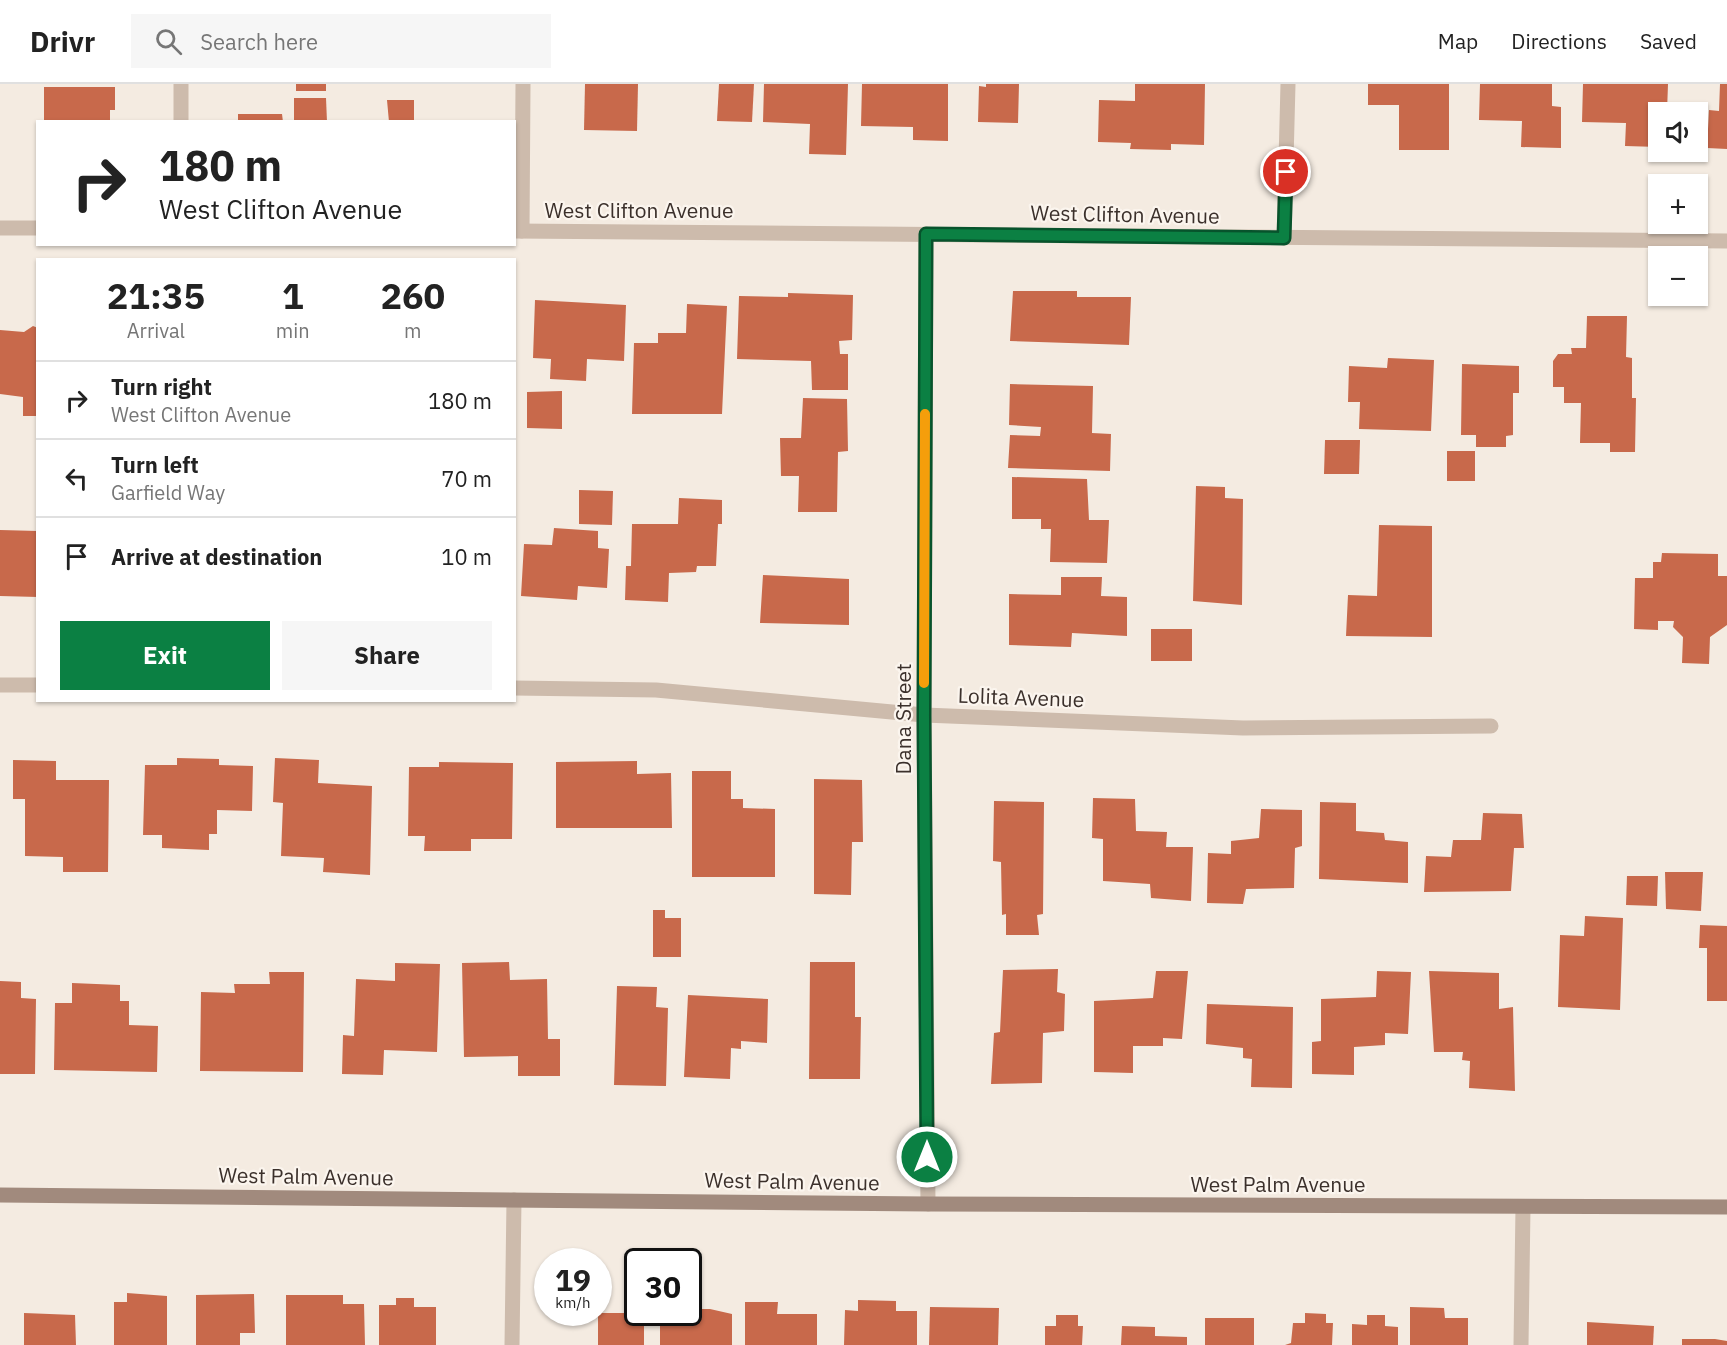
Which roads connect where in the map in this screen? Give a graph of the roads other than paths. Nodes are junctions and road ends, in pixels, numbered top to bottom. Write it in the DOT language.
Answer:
graph roads {
  1 [pos="181,84"];
  2 [pos="523,84"];
  3 [pos="1288,84"];
  4 [pos="181,120"];
  5 [pos="0,228"];
  6 [pos="36,228"];
  7 [pos="518,231"];
  8 [pos="926,234"];
  9 [pos="1284,238"];
  10 [pos="1727,241"];
  11 [pos="0,685"];
  12 [pos="36,685"];
  13 [pos="516,688"];
  14 [pos="924,716"];
  15 [pos="1491,726"];
  16 [pos="0,1195"];
  17 [pos="514,1200"];
  18 [pos="928,1204"];
  19 [pos="1523,1207"];
  20 [pos="1727,1207"];
  21 [pos="512,1345"];
  22 [pos="1521,1345"];
  1 -- 4 [label="street"];
  2 -- 7 [label="street"];
  3 -- 9 [label="street"];
  5 -- 6 [label="street"];
  7 -- 8 [label="street, West Clifton Avenue"];
  8 -- 9 [label="street, West Clifton Avenue"];
  8 -- 14 [label="street, Dana Street"];
  9 -- 10 [label="street, West Clifton Avenue"];
  11 -- 12 [label="street"];
  13 -- 14 [label="street, Lolita Avenue"];
  14 -- 15 [label="street, Lolita Avenue"];
  14 -- 18 [label="street, Dana Street"];
  16 -- 17 [label="street, West Palm Avenue"];
  17 -- 18 [label="street, West Palm Avenue"];
  17 -- 21 [label="street"];
  18 -- 19 [label="street, West Palm Avenue"];
  19 -- 20 [label="street, West Palm Avenue"];
  19 -- 22 [label="street"];
}
